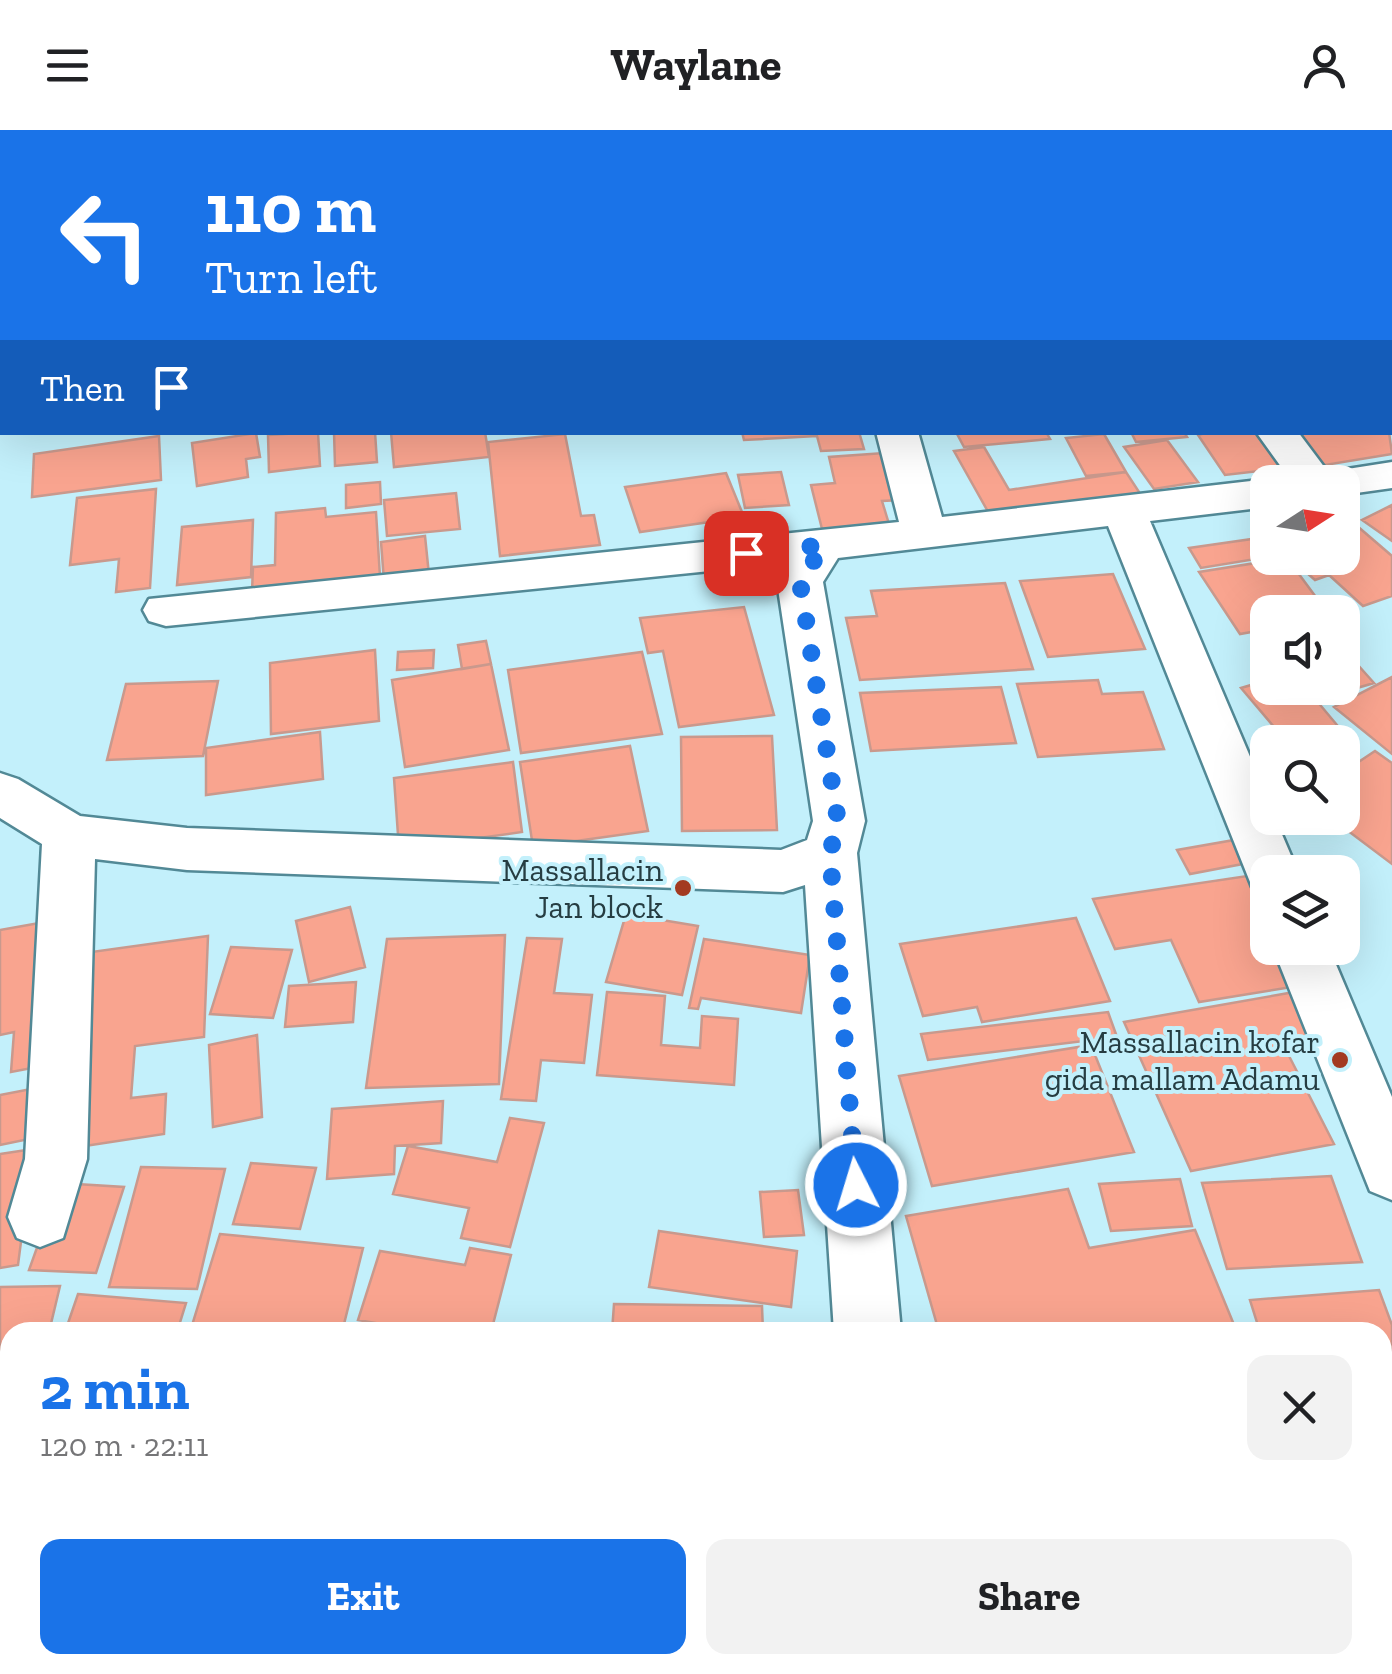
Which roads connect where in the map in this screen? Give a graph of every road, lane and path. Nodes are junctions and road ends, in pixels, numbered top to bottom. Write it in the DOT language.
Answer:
graph roads {
  1 [pos="898,435"];
  2 [pos="1278,435"];
  3 [pos="1301,465"];
  4 [pos="1392,475"];
  5 [pos="1360,479"];
  6 [pos="1250,495"];
  7 [pos="1125,512"];
  8 [pos="924,532"];
  9 [pos="824,545"];
  10 [pos="166,610"];
  11 [pos="0,792"];
  12 [pos="69,835"];
  13 [pos="830,853"];
  14 [pos="1264,855"];
  15 [pos="1308,965"];
  16 [pos="1392,1171"];
  17 [pos="40,1216"];
  18 [pos="867,1322"];
  1 -- 8 [label="street"];
  2 -- 3 [label="street"];
  4 -- 5 [label="street"];
  6 -- 7 [label="street"];
  7 -- 8 [label="street"];
  7 -- 14 [label="street"];
  8 -- 9 [label="street"];
  9 -- 10 [label="street"];
  9 -- 13 [label="street"];
  11 -- 12 [label="street"];
  12 -- 13 [label="street"];
  12 -- 17 [label="street"];
  13 -- 18 [label="street"];
  15 -- 16 [label="street"];
}
